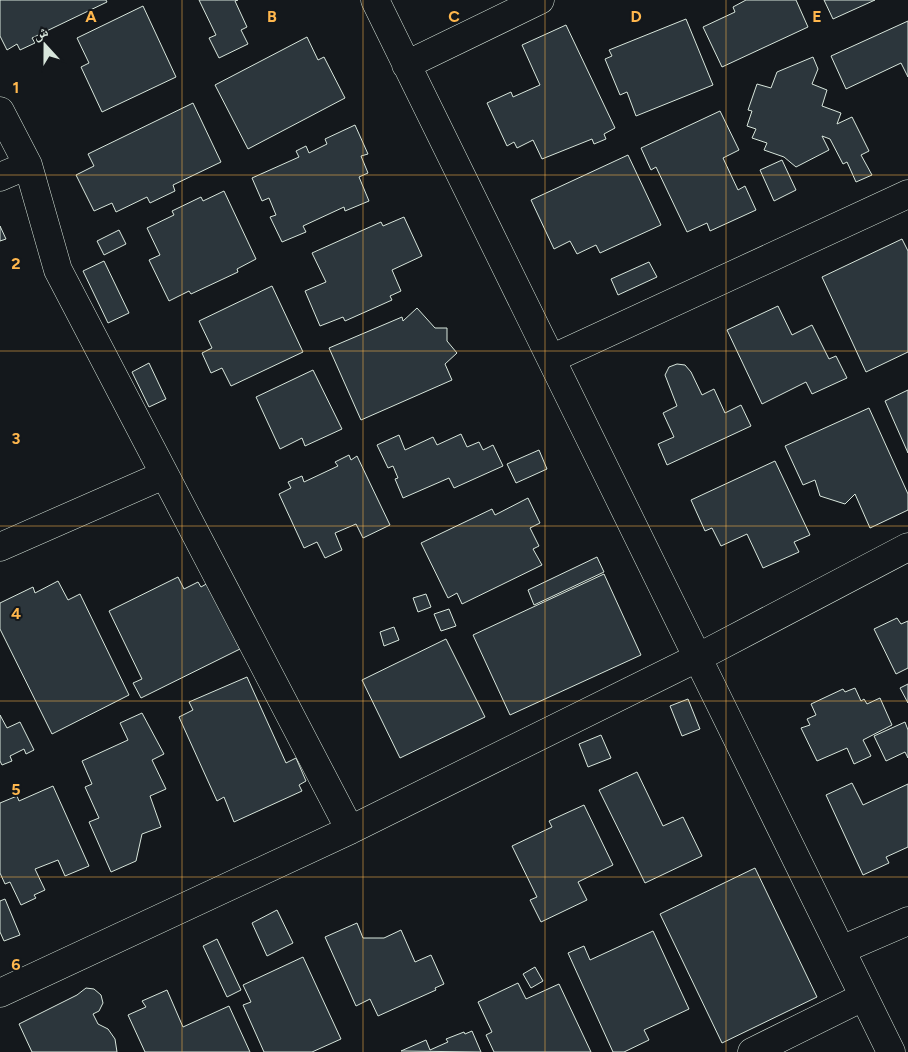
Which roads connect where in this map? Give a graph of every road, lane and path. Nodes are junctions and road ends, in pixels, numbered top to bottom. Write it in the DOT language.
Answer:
graph roads {
  1 [pos="375,0"];
  2 [pos="540,0"];
  3 [pos="406,65"];
  4 [pos="0,111"];
  5 [pos="28,165"];
  6 [pos="0,178"];
  7 [pos="908,194"];
  8 [pos="550,359"];
  9 [pos="164,476"];
  10 [pos="0,547"];
  11 [pos="908,547"];
  12 [pos="698,658"];
  13 [pos="350,830"];
  14 [pos="908,921"];
  15 [pos="841,950"];
  16 [pos="0,992"];
  17 [pos="864,996"];
  18 [pos="752,1052"];
  19 [pos="891,1052"];
  1 -- 3 [label="street"];
  2 -- 3 [label="street"];
  3 -- 8 [label="street"];
  4 -- 5 [label="street"];
  5 -- 6 [label="street"];
  5 -- 9 [label="street"];
  7 -- 8 [label="street"];
  8 -- 12 [label="street"];
  9 -- 10 [label="street"];
  9 -- 13 [label="street"];
  11 -- 12 [label="street"];
  12 -- 13 [label="street"];
  12 -- 15 [label="street"];
  13 -- 16 [label="street"];
  14 -- 15 [label="street"];
  15 -- 17 [label="street"];
  17 -- 18 [label="street"];
  17 -- 19 [label="street"];
}
